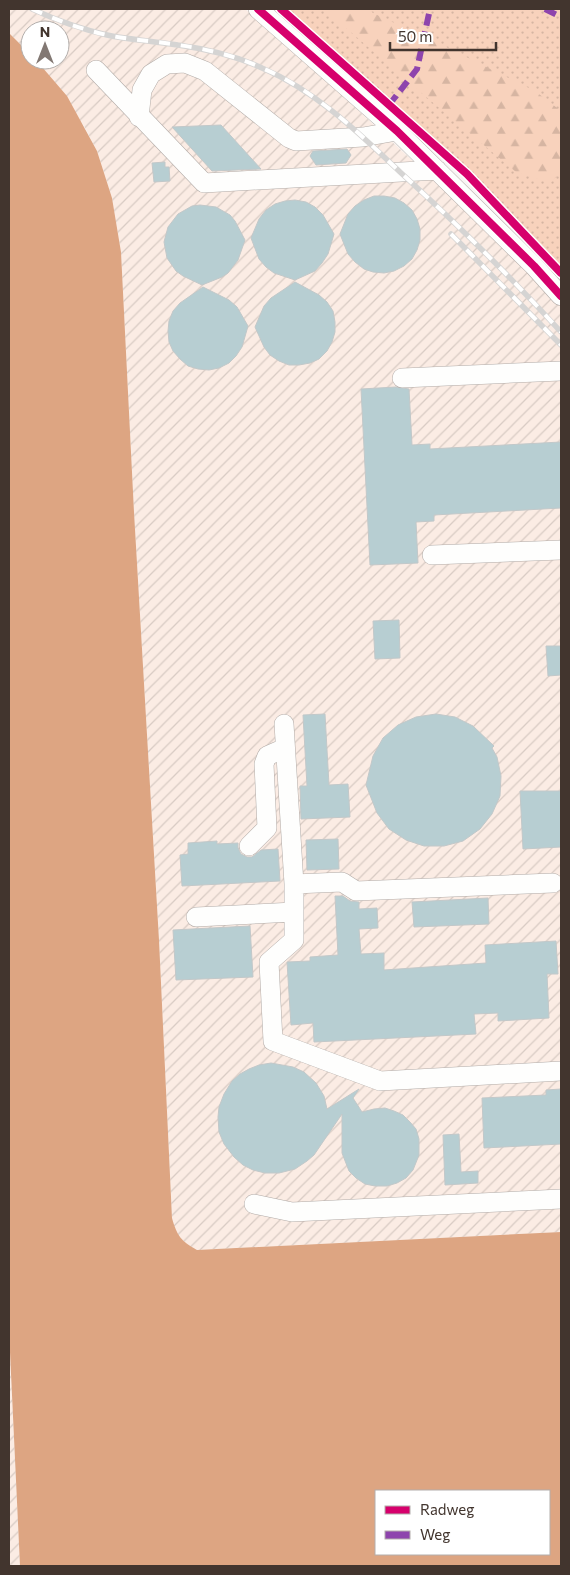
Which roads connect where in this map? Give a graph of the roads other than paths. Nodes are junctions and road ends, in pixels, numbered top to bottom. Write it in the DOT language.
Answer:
graph roads {
  1 [pos="258,9"];
  2 [pos="96,70"];
  3 [pos="139,117"];
  4 [pos="397,131"];
  5 [pos="437,170"];
  6 [pos="561,296"];
  7 [pos="561,371"];
  8 [pos="402,378"];
  9 [pos="561,550"];
  10 [pos="432,555"];
  11 [pos="284,724"];
  12 [pos="286,748"];
  13 [pos="249,846"];
  14 [pos="553,883"];
  15 [pos="294,884"];
  16 [pos="294,912"];
  17 [pos="196,917"];
  18 [pos="561,1071"];
  19 [pos="561,1199"];
  20 [pos="254,1204"];
  1 -- 4 [label="street"];
  2 -- 3 [label="street"];
  3 -- 4 [label="street"];
  3 -- 5 [label="street"];
  4 -- 5 [label="street"];
  5 -- 6 [label="street"];
  7 -- 8 [label="street"];
  9 -- 10 [label="street"];
  11 -- 12 [label="street"];
  12 -- 13 [label="street"];
  12 -- 15 [label="street"];
  14 -- 15 [label="street"];
  15 -- 16 [label="street"];
  16 -- 17 [label="street"];
  16 -- 18 [label="street"];
  19 -- 20 [label="street"];
}
